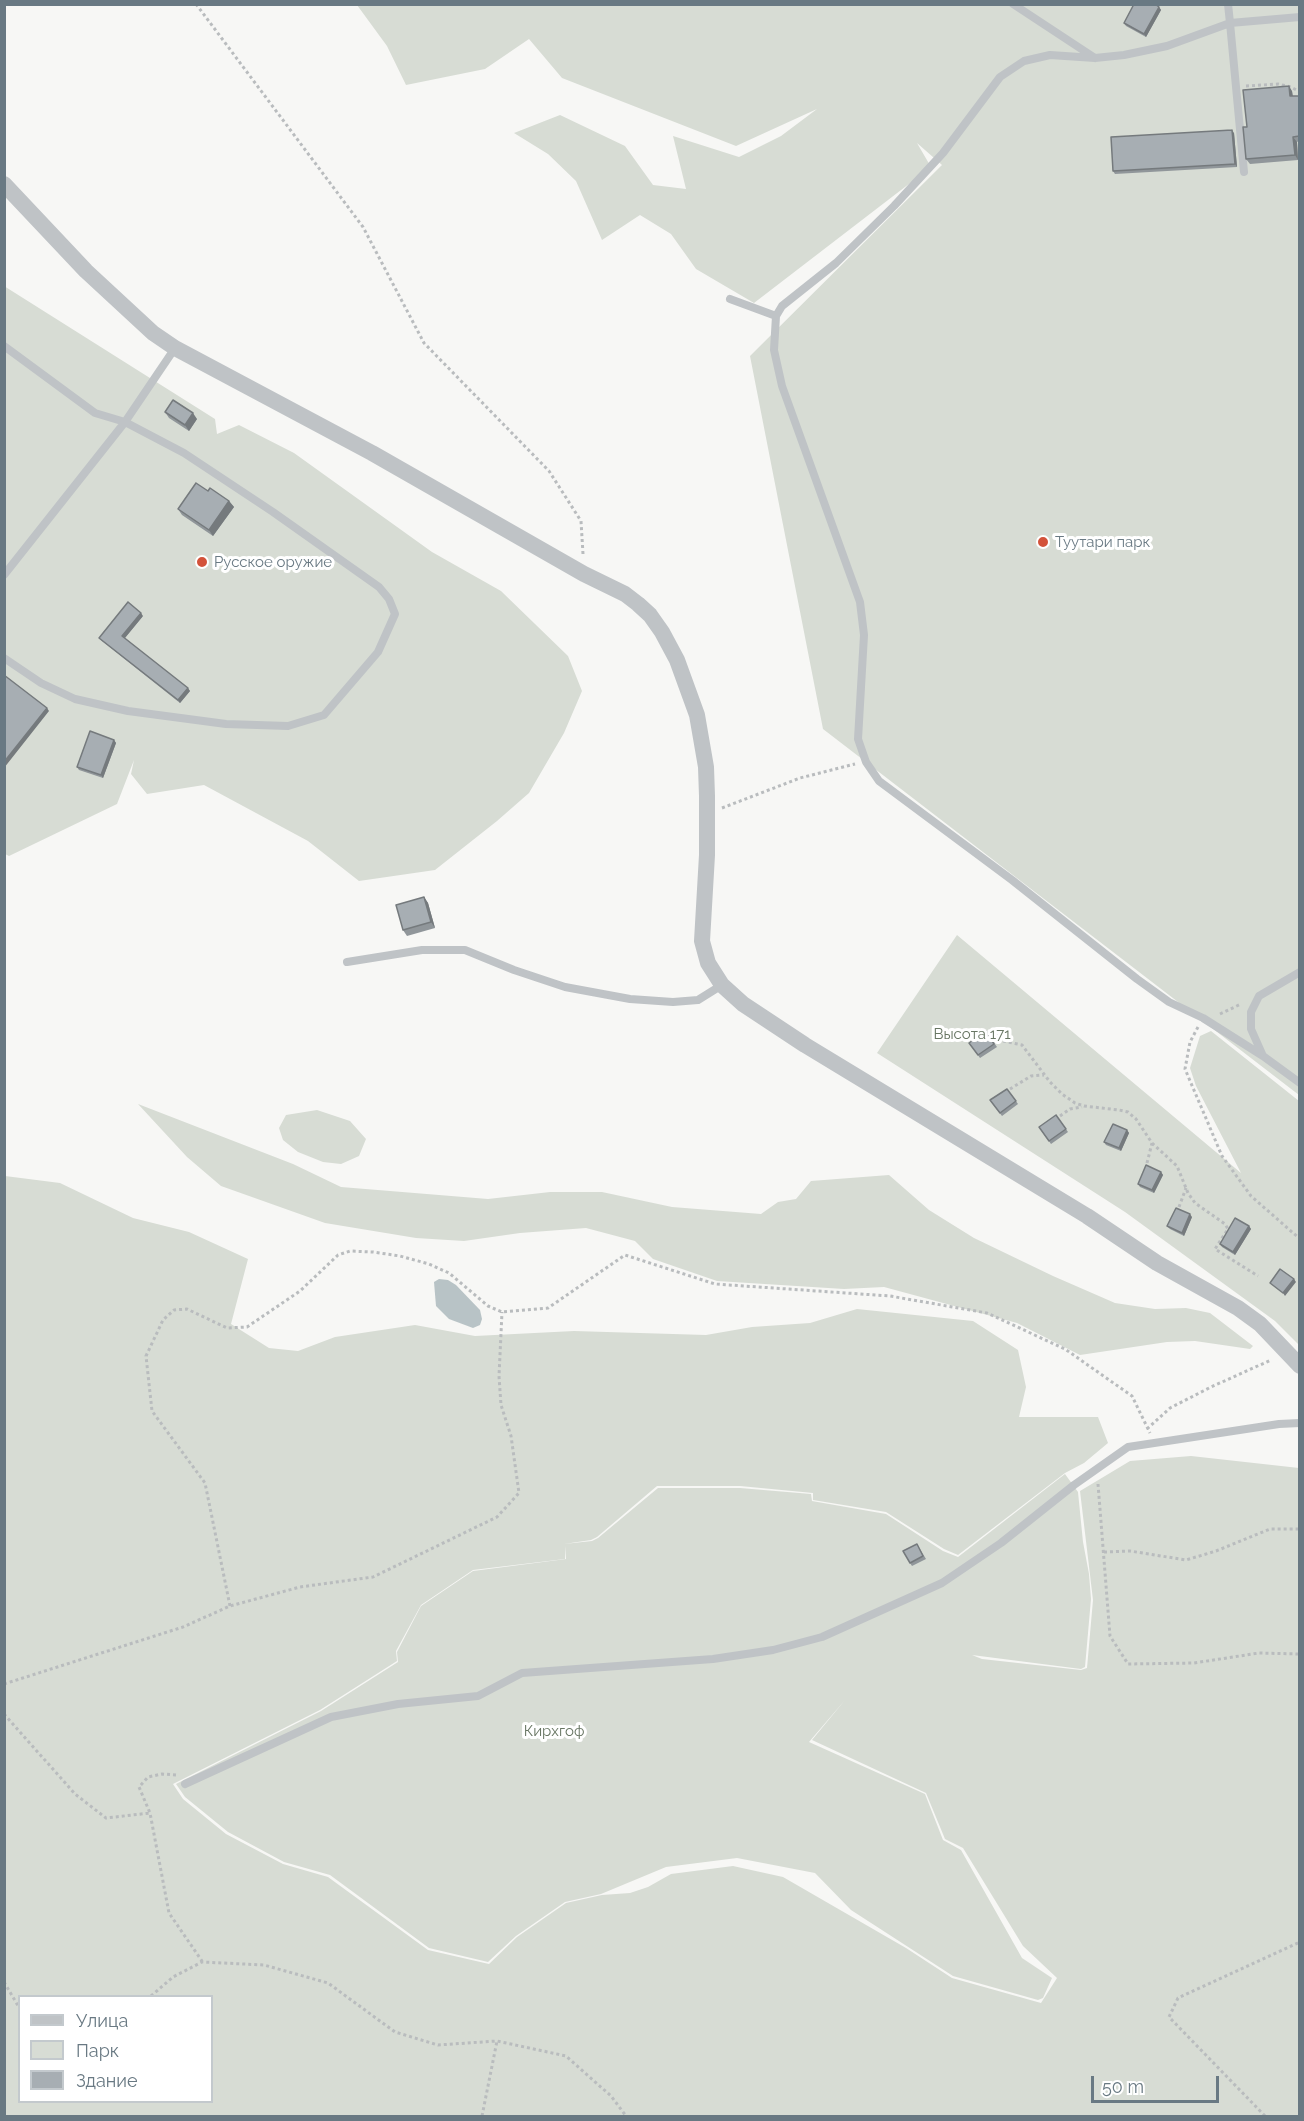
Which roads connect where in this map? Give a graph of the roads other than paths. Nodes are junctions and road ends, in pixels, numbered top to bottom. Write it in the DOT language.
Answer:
graph roads {
  1 [pos="1013,4"];
  2 [pos="1228,4"];
  3 [pos="1299,17"];
  4 [pos="1230,23"];
  5 [pos="1095,58"];
  6 [pos="1244,172"];
  7 [pos="4,184"];
  8 [pos="730,299"];
  9 [pos="776,316"];
  10 [pos="4,346"];
  11 [pos="175,348"];
  12 [pos="125,422"];
  13 [pos="4,575"];
  14 [pos="4,658"];
  15 [pos="347,962"];
  16 [pos="1299,972"];
  17 [pos="722,985"];
  18 [pos="1263,1056"];
  19 [pos="1299,1083"];
  20 [pos="1299,1366"];
  21 [pos="1299,1423"];
  22 [pos="185,1784"];
  1 -- 5 [label="lane"];
  2 -- 4 [label="lane"];
  3 -- 4 [label="lane"];
  4 -- 5 [label="lane"];
  4 -- 6 [label="lane"];
  5 -- 9 [label="lane"];
  7 -- 11 [label="street"];
  8 -- 9 [label="lane"];
  9 -- 18 [label="lane"];
  10 -- 12 [label="lane"];
  11 -- 12 [label="lane"];
  11 -- 17 [label="street"];
  12 -- 13 [label="lane"];
  12 -- 14 [label="lane"];
  15 -- 17 [label="lane"];
  16 -- 18 [label="lane"];
  17 -- 20 [label="street"];
  18 -- 19 [label="lane"];
  21 -- 22 [label="lane"];
}
